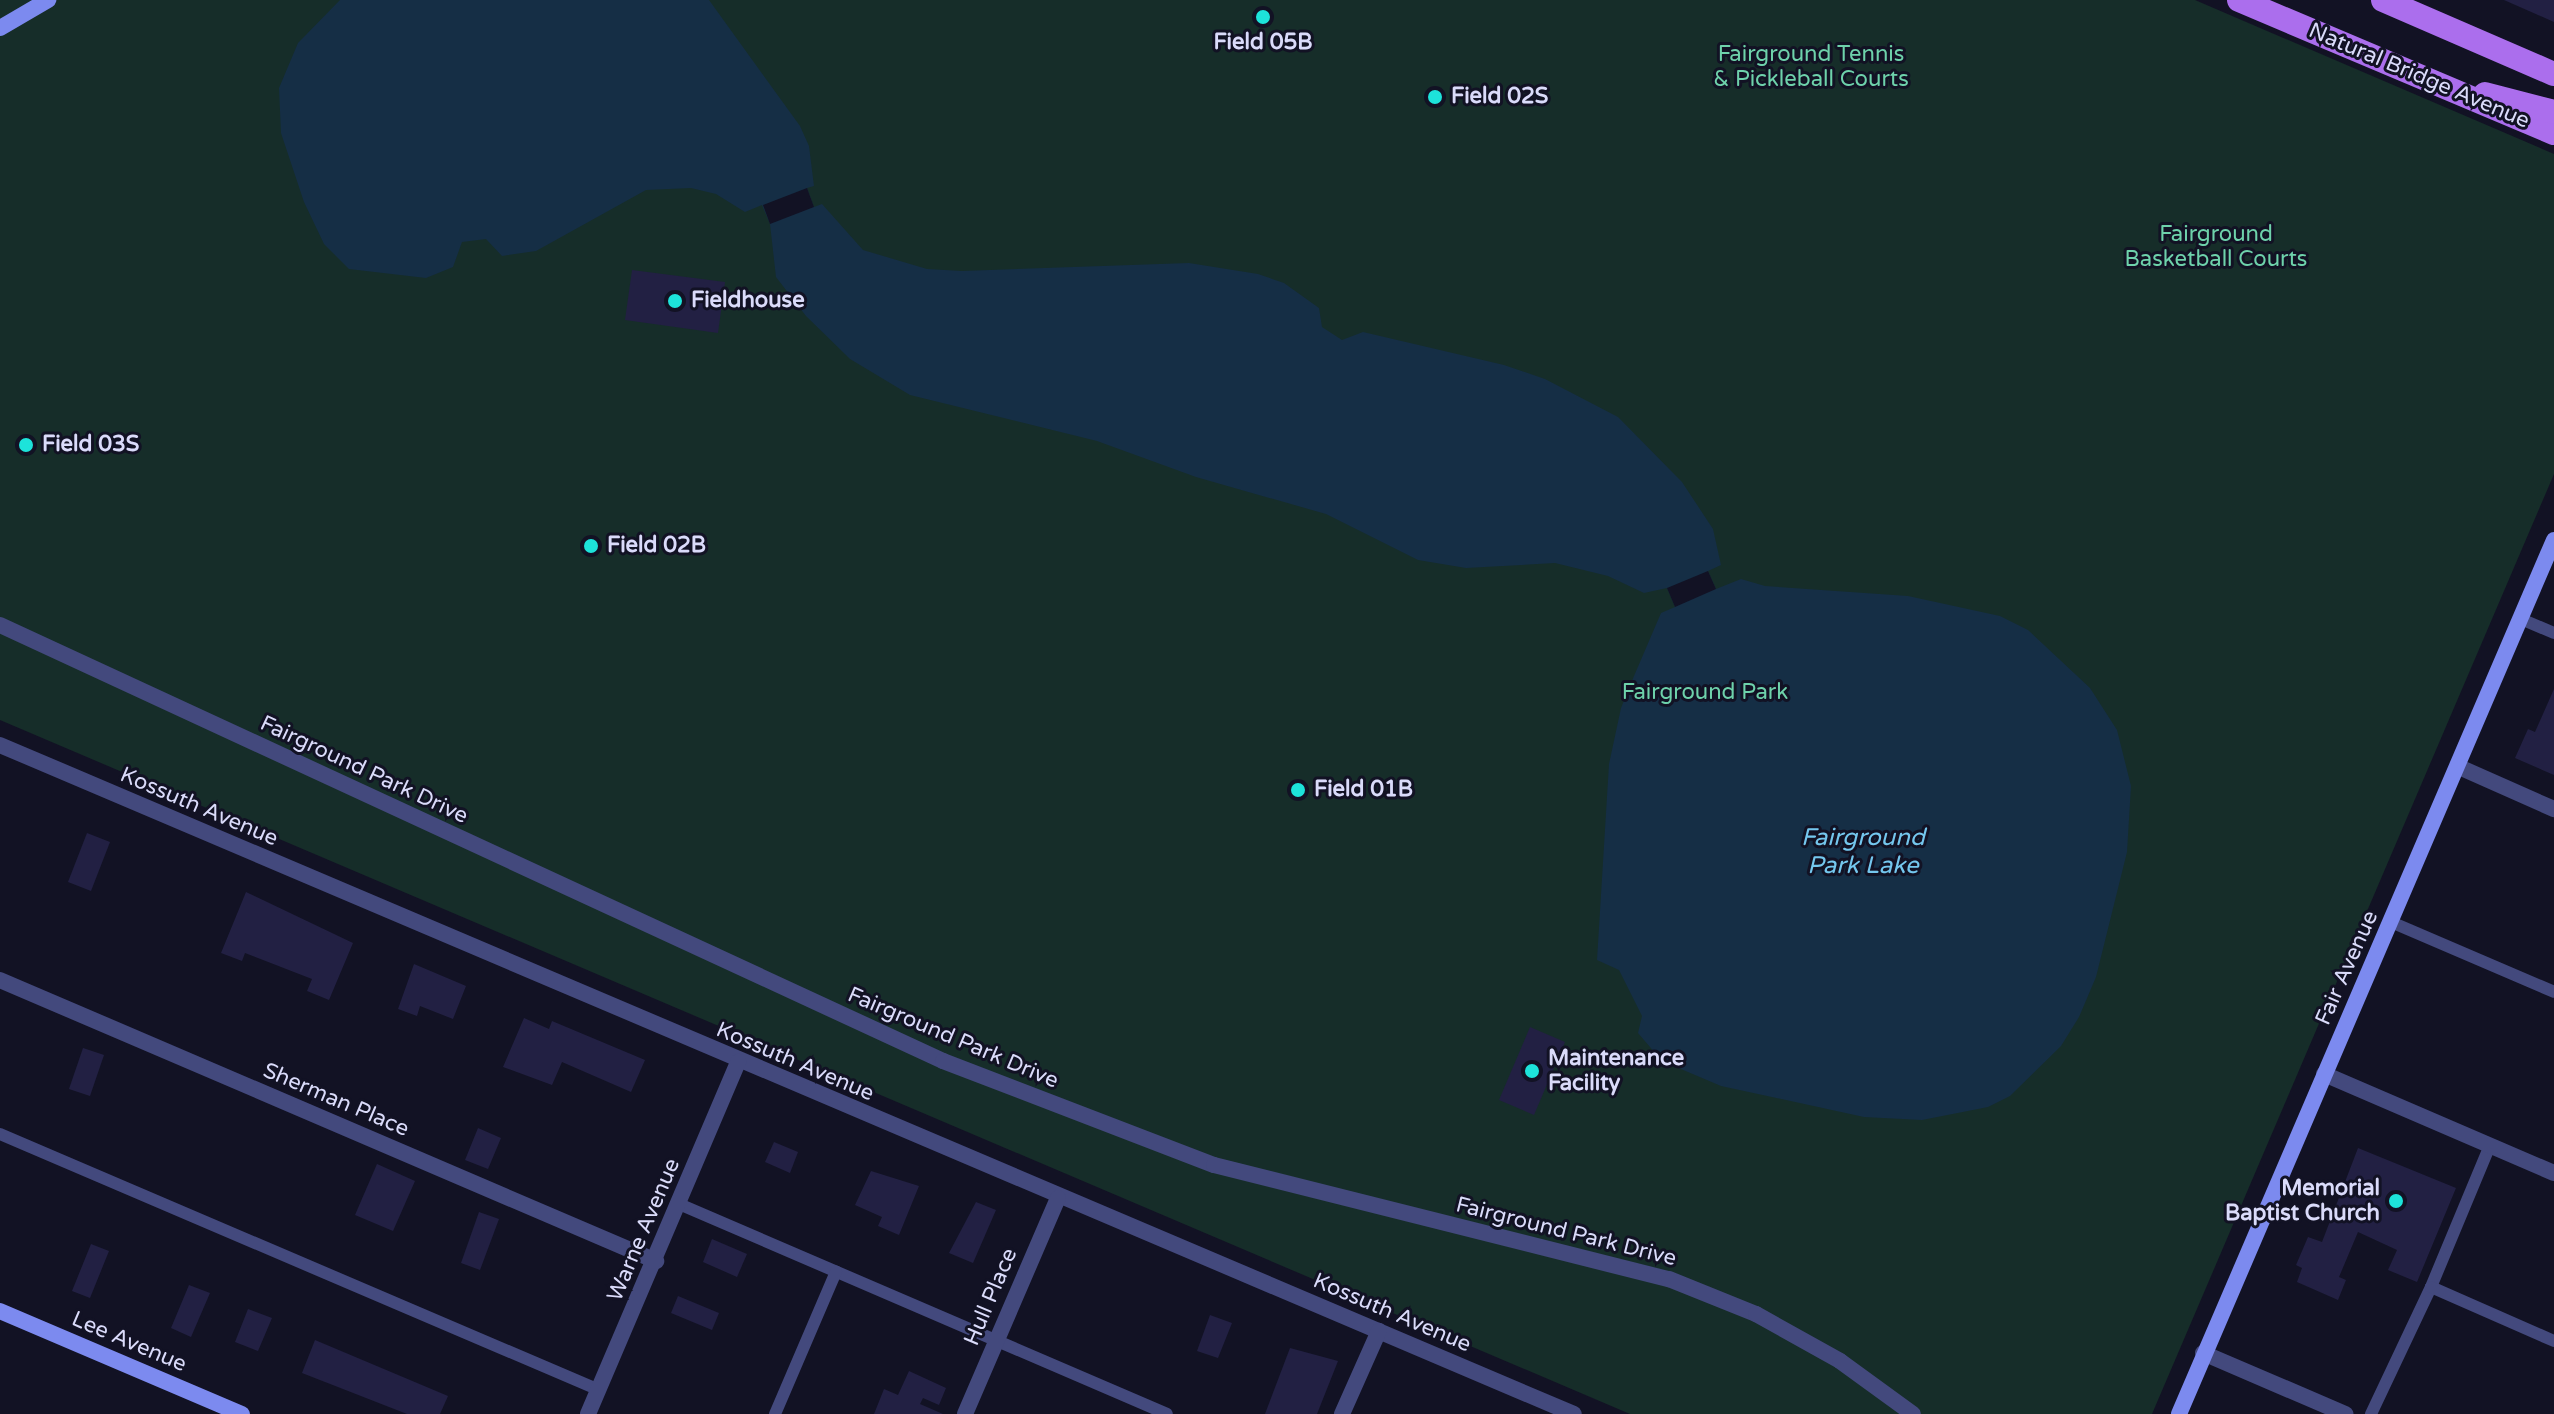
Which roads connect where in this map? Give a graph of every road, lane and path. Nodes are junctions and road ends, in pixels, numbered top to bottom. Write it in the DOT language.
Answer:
graph roads {
  1 [pos="48,0"];
  2 [pos="2239,0"];
  3 [pos="2383,0"];
  4 [pos="0,28"];
  5 [pos="2554,74"];
  6 [pos="2440,85"];
  7 [pos="2554,112"];
  8 [pos="2554,133"];
  9 [pos="2554,540"];
  10 [pos="2521,619"];
  11 [pos="0,625"];
  12 [pos="2554,633"];
  13 [pos="0,745"];
  14 [pos="2459,767"];
  15 [pos="2554,809"];
  16 [pos="2391,922"];
  17 [pos="0,980"];
  18 [pos="2554,992"];
  19 [pos="738,1062"];
  20 [pos="2324,1074"];
  21 [pos="0,1134"];
  22 [pos="2490,1145"];
  23 [pos="2554,1173"];
  24 [pos="1058,1198"];
  25 [pos="679,1204"];
  26 [pos="656,1261"];
  27 [pos="836,1272"];
  28 [pos="2431,1287"];
  29 [pos="0,1311"];
  30 [pos="1379,1331"];
  31 [pos="996,1341"];
  32 [pos="2554,1341"];
  33 [pos="2203,1353"];
  34 [pos="599,1390"];
  35 [pos="1158,1412"];
  36 [pos="242,1414"];
  37 [pos="588,1414"];
  38 [pos="775,1414"];
  39 [pos="965,1414"];
  40 [pos="1342,1414"];
  41 [pos="1574,1414"];
  42 [pos="1913,1414"];
  43 [pos="2179,1414"];
  44 [pos="2345,1414"];
  45 [pos="2371,1414"];
  1 -- 4 [label="street"];
  2 -- 6 [label="main road, Natural Bridge Avenue"];
  3 -- 5 [label="main road"];
  6 -- 7 [label="main road"];
  6 -- 8 [label="main road, Natural Bridge Avenue"];
  9 -- 10 [label="street, Fair Avenue"];
  10 -- 12 [label="lane"];
  10 -- 14 [label="street, Fair Avenue"];
  11 -- 42 [label="street, Fairground Park Drive"];
  13 -- 19 [label="street, Kossuth Avenue"];
  14 -- 15 [label="street"];
  14 -- 16 [label="street, Fair Avenue"];
  16 -- 18 [label="lane"];
  16 -- 20 [label="street, Fair Avenue"];
  17 -- 26 [label="street, Sherman Place"];
  19 -- 24 [label="street, Kossuth Avenue"];
  19 -- 25 [label="street, Warne Avenue"];
  20 -- 22 [label="street"];
  20 -- 33 [label="street, Fair Avenue"];
  21 -- 34 [label="lane"];
  22 -- 23 [label="street"];
  22 -- 28 [label="lane"];
  24 -- 30 [label="street, Kossuth Avenue"];
  24 -- 31 [label="street, Hull Place"];
  25 -- 26 [label="street, Warne Avenue"];
  25 -- 27 [label="lane"];
  26 -- 34 [label="street, Warne Avenue"];
  27 -- 31 [label="lane"];
  27 -- 38 [label="lane"];
  28 -- 32 [label="lane"];
  28 -- 45 [label="lane"];
  29 -- 36 [label="street, Lee Avenue"];
  30 -- 40 [label="street"];
  30 -- 41 [label="street, Kossuth Avenue"];
  31 -- 35 [label="lane"];
  31 -- 39 [label="street, Hull Place"];
  33 -- 43 [label="street, Fair Avenue"];
  33 -- 44 [label="street"];
  34 -- 37 [label="street, Warne Avenue"];
}
